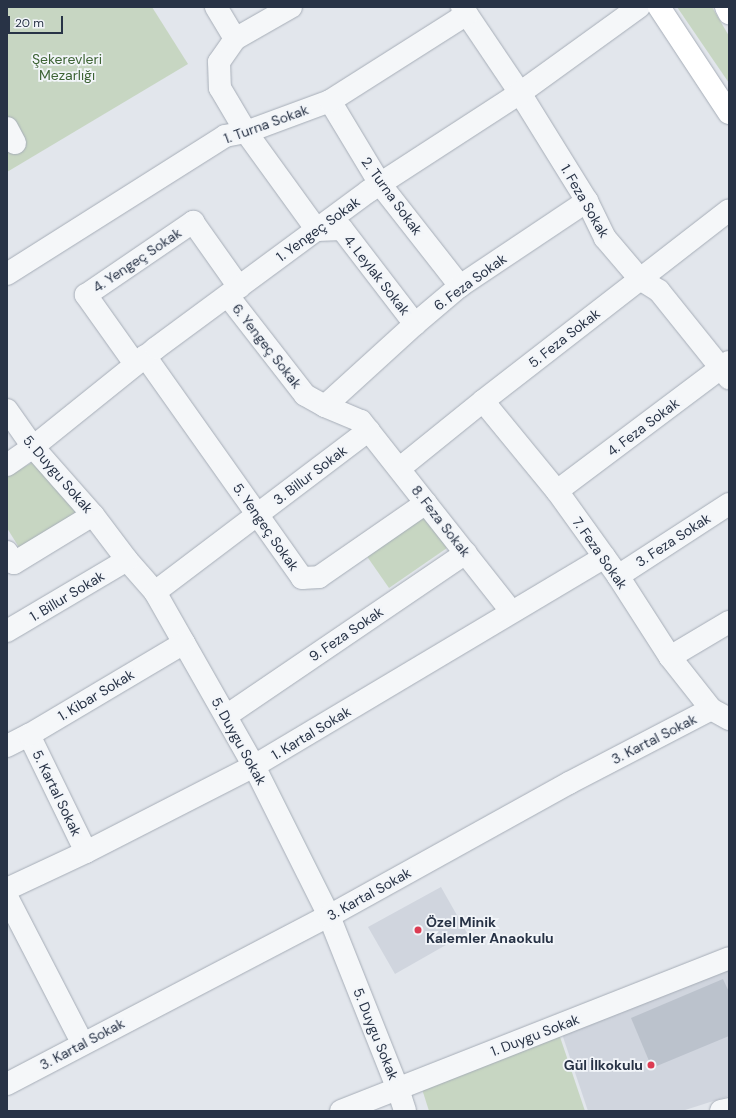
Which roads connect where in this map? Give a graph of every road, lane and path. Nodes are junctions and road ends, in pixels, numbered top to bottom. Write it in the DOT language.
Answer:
graph roads {
  1 [pos="216,7"];
  2 [pos="291,7"];
  3 [pos="639,7"];
  4 [pos="659,7"];
  5 [pos="726,7"];
  6 [pos="464,11"];
  7 [pos="729,13"];
  8 [pos="235,39"];
  9 [pos="520,93"];
  10 [pos="330,101"];
  11 [pos="729,113"];
  12 [pos="246,132"];
  13 [pos="380,184"];
  14 [pos="587,201"];
  15 [pos="729,210"];
  16 [pos="317,230"];
  17 [pos="7,274"];
  18 [pos="640,279"];
  19 [pos="460,286"];
  20 [pos="233,291"];
  21 [pos="415,324"];
  22 [pos="140,360"];
  23 [pos="727,369"];
  24 [pos="482,401"];
  25 [pos="324,406"];
  26 [pos="7,410"];
  27 [pos="369,430"];
  28 [pos="33,447"];
  29 [pos="7,464"];
  30 [pos="400,468"];
  31 [pos="557,491"];
  32 [pos="426,502"];
  33 [pos="729,504"];
  34 [pos="258,514"];
  35 [pos="93,515"];
  36 [pos="7,552"];
  37 [pos="466,553"];
  38 [pos="604,557"];
  39 [pos="127,560"];
  40 [pos="618,576"];
  41 [pos="155,592"];
  42 [pos="512,612"];
  43 [pos="729,622"];
  44 [pos="7,632"];
  45 [pos="184,643"];
  46 [pos="670,657"];
  47 [pos="720,714"];
  48 [pos="226,716"];
  49 [pos="29,735"];
  50 [pos="7,746"];
  51 [pos="254,766"];
  52 [pos="86,852"];
  53 [pos="7,889"];
  54 [pos="7,897"];
  55 [pos="329,916"];
  56 [pos="729,958"];
  57 [pos="83,1044"];
  58 [pos="7,1084"];
  59 [pos="398,1088"];
  60 [pos="729,1108"];
  61 [pos="341,1111"];
  62 [pos="404,1111"];
  63 [pos="721,1111"];
  1 -- 8 [label="street"];
  2 -- 8 [label="street"];
  3 -- 9 [label="street, 1. Yengeç Sokak"];
  4 -- 11 [label="main road"];
  5 -- 7 [label="main road"];
  6 -- 9 [label="street, 1. Feza Sokak"];
  6 -- 10 [label="street, 1. Turna Sokak"];
  8 -- 12 [label="street"];
  9 -- 13 [label="street, 1. Yengeç Sokak"];
  9 -- 14 [label="street, 1. Feza Sokak"];
  10 -- 12 [label="street, 1. Turna Sokak"];
  10 -- 13 [label="street, 2. Turna Sokak"];
  12 -- 16 [label="street"];
  12 -- 17 [label="street, 1. Turna Sokak"];
  13 -- 16 [label="street, 1. Yengeç Sokak"];
  13 -- 19 [label="street, 2. Turna Sokak"];
  14 -- 18 [label="street, 1. Feza Sokak"];
  14 -- 19 [label="street, 6. Feza Sokak"];
  15 -- 18 [label="street, 5. Feza Sokak"];
  16 -- 20 [label="street, 1. Yengeç Sokak"];
  16 -- 21 [label="street, 4. Leylak Sokak"];
  18 -- 23 [label="street, 1. Feza Sokak"];
  18 -- 24 [label="street, 5. Feza Sokak"];
  19 -- 21 [label="street, 6. Feza Sokak"];
  20 -- 22 [label="street, 1. Yengeç Sokak"];
  20 -- 22 [label="street, 4. Yengeç Sokak"];
  20 -- 25 [label="street, 6. Yengeç Sokak"];
  21 -- 25 [label="street, 6. Feza Sokak"];
  22 -- 28 [label="street, 1. Yengeç Sokak"];
  22 -- 34 [label="street, 5. Yengeç Sokak"];
  23 -- 31 [label="street, 4. Feza Sokak"];
  24 -- 30 [label="street, 5. Feza Sokak"];
  24 -- 31 [label="street, 7. Feza Sokak"];
  25 -- 27 [label="street, 6. Yengeç Sokak"];
  26 -- 28 [label="street, 5. Duygu Sokak"];
  27 -- 30 [label="street, 8. Feza Sokak"];
  27 -- 34 [label="street, 3. Billur Sokak"];
  28 -- 29 [label="street, 1. Yengeç Sokak"];
  28 -- 35 [label="street, 5. Duygu Sokak"];
  30 -- 32 [label="street, 8. Feza Sokak"];
  31 -- 38 [label="street, 7. Feza Sokak"];
  32 -- 34 [label="street, 5. Yengeç Sokak"];
  32 -- 37 [label="street, 8. Feza Sokak"];
  33 -- 40 [label="street, 3. Feza Sokak"];
  34 -- 41 [label="street, 3. Billur Sokak"];
  35 -- 36 [label="street"];
  35 -- 39 [label="street, 5. Duygu Sokak"];
  37 -- 42 [label="street, 8. Feza Sokak"];
  37 -- 48 [label="street, 9. Feza Sokak"];
  38 -- 40 [label="street, 7. Feza Sokak"];
  38 -- 42 [label="street, 1. Kartal Sokak"];
  39 -- 41 [label="street, 5. Duygu Sokak"];
  39 -- 44 [label="street, 1. Billur Sokak"];
  40 -- 46 [label="street, 7. Feza Sokak"];
  41 -- 45 [label="street, 5. Duygu Sokak"];
  42 -- 51 [label="street, 1. Kartal Sokak"];
  43 -- 46 [label="street"];
  45 -- 48 [label="street, 5. Duygu Sokak"];
  45 -- 49 [label="street, 1. Kibar Sokak"];
  46 -- 47 [label="street, 7. Feza Sokak"];
  47 -- 55 [label="street, 3. Kartal Sokak"];
  48 -- 51 [label="street, 5. Duygu Sokak"];
  49 -- 50 [label="street, 1. Kibar Sokak"];
  49 -- 52 [label="street, 5. Kartal Sokak"];
  51 -- 52 [label="street, 1. Kartal Sokak"];
  51 -- 55 [label="street, 5. Duygu Sokak"];
  52 -- 53 [label="street, 1. Kartal Sokak"];
  54 -- 57 [label="street"];
  55 -- 57 [label="street, 3. Kartal Sokak"];
  55 -- 59 [label="street, 5. Duygu Sokak"];
  56 -- 59 [label="street, 1. Duygu Sokak"];
  57 -- 58 [label="street, 3. Kartal Sokak"];
  59 -- 61 [label="street, 1. Duygu Sokak"];
  59 -- 62 [label="street, 5. Duygu Sokak"];
  60 -- 63 [label="street"];
}
